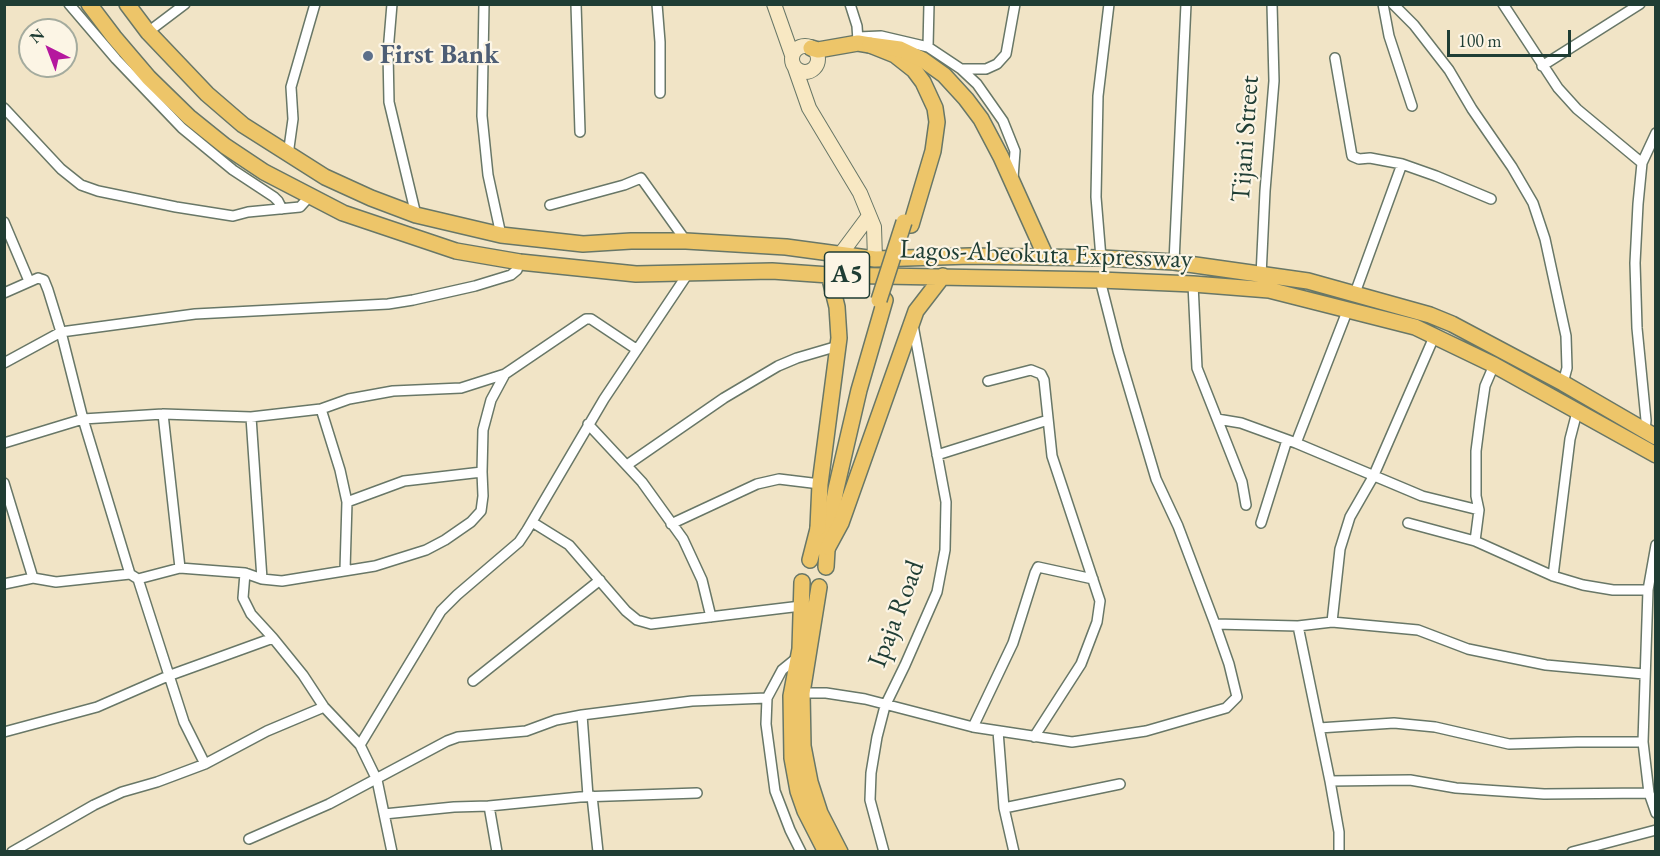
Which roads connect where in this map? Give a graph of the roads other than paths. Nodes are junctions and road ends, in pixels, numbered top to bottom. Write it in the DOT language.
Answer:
graph roads {
  1 [pos="69,4"];
  2 [pos="89,4"];
  3 [pos="127,4"];
  4 [pos="185,4"];
  5 [pos="315,4"];
  6 [pos="392,4"];
  7 [pos="484,4"];
  8 [pos="576,4"];
  9 [pos="657,4"];
  10 [pos="774,4"];
  11 [pos="780,4"];
  12 [pos="850,4"];
  13 [pos="929,4"];
  14 [pos="1015,4"];
  15 [pos="1109,4"];
  16 [pos="1186,4"];
  17 [pos="1272,4"];
  18 [pos="1383,4"];
  19 [pos="1393,4"];
  20 [pos="1503,4"];
  21 [pos="1640,4"];
  22 [pos="148,32"];
  23 [pos="862,42"];
  24 [pos="928,46"];
  25 [pos="800,55"];
  26 [pos="1335,58"];
  27 [pos="1542,66"];
  28 [pos="813,68"];
  29 [pos="961,69"];
  30 [pos="660,93"];
  31 [pos="806,101"];
  32 [pos="1412,106"];
  33 [pos="5,109"];
  34 [pos="580,132"];
  35 [pos="1656,133"];
  36 [pos="288,155"];
  37 [pos="1642,163"];
  38 [pos="1402,164"];
  39 [pos="1012,180"];
  40 [pos="309,197"];
  41 [pos="1491,199"];
  42 [pos="550,205"];
  43 [pos="282,209"];
  44 [pos="416,215"];
  45 [pos="869,216"];
  46 [pos="4,222"];
  47 [pos="907,223"];
  48 [pos="501,235"];
  49 [pos="687,241"];
  50 [pos="840,255"];
  51 [pos="1046,257"];
  52 [pos="1101,258"];
  53 [pos="875,259"];
  54 [pos="520,262"];
  55 [pos="1174,262"];
  56 [pos="689,272"];
  57 [pos="829,275"];
  58 [pos="944,276"];
  59 [pos="1261,276"];
  60 [pos="1100,279"];
  61 [pos="29,281"];
  62 [pos="1193,284"];
  63 [pos="4,293"];
  64 [pos="1356,293"];
  65 [pos="882,300"];
  66 [pos="1348,309"];
  67 [pos="912,320"];
  68 [pos="62,332"];
  69 [pos="1434,337"];
  70 [pos="838,346"];
  71 [pos="636,350"];
  72 [pos="4,363"];
  73 [pos="1494,365"];
  74 [pos="505,374"];
  75 [pos="988,381"];
  76 [pos="1563,383"];
  77 [pos="321,409"];
  78 [pos="1577,412"];
  79 [pos="163,414"];
  80 [pos="252,417"];
  81 [pos="83,419"];
  82 [pos="1217,419"];
  83 [pos="1048,420"];
  84 [pos="588,424"];
  85 [pos="1650,434"];
  86 [pos="1291,441"];
  87 [pos="4,443"];
  88 [pos="937,454"];
  89 [pos="1656,455"];
  90 [pos="627,465"];
  91 [pos="482,472"];
  92 [pos="1373,477"];
  93 [pos="4,483"];
  94 [pos="820,484"];
  95 [pos="347,502"];
  96 [pos="1246,505"];
  97 [pos="1479,510"];
  98 [pos="532,522"];
  99 [pos="1261,523"];
  100 [pos="1408,523"];
  101 [pos="671,524"];
  102 [pos="818,528"];
  103 [pos="1475,541"];
  104 [pos="1656,545"];
  105 [pos="828,547"];
  106 [pos="810,561"];
  107 [pos="826,567"];
  108 [pos="180,568"];
  109 [pos="345,570"];
  110 [pos="245,573"];
  111 [pos="134,576"];
  112 [pos="1553,576"];
  113 [pos="33,578"];
  114 [pos="262,579"];
  115 [pos="1093,579"];
  116 [pos="600,580"];
  117 [pos="802,582"];
  118 [pos="4,584"];
  119 [pos="819,587"];
  120 [pos="1648,590"];
  121 [pos="801,606"];
  122 [pos="711,617"];
  123 [pos="1332,622"];
  124 [pos="1215,624"];
  125 [pos="1298,626"];
  126 [pos="273,638"];
  127 [pos="798,657"];
  128 [pos="1644,674"];
  129 [pos="168,676"];
  130 [pos="473,681"];
  131 [pos="802,693"];
  132 [pos="767,698"];
  133 [pos="885,706"];
  134 [pos="324,707"];
  135 [pos="582,715"];
  136 [pos="973,727"];
  137 [pos="1319,728"];
  138 [pos="998,731"];
  139 [pos="4,732"];
  140 [pos="1034,737"];
  141 [pos="1643,742"];
  142 [pos="360,745"];
  143 [pos="206,764"];
  144 [pos="377,780"];
  145 [pos="1330,782"];
  146 [pos="1120,784"];
  147 [pos="697,793"];
  148 [pos="1648,793"];
  149 [pos="590,796"];
  150 [pos="489,806"];
  151 [pos="1004,808"];
  152 [pos="1656,813"];
  153 [pos="384,814"];
  154 [pos="1656,830"];
  155 [pos="249,839"];
  156 [pos="12,852"];
  157 [pos="392,852"];
  158 [pos="497,852"];
  159 [pos="598,852"];
  160 [pos="801,852"];
  161 [pos="826,852"];
  162 [pos="840,852"];
  163 [pos="884,852"];
  164 [pos="1014,852"];
  165 [pos="1339,852"];
  166 [pos="1572,852"];
  1 -- 43 [label="street"];
  2 -- 40 [label="main road, Lagos-Abeokuta Expressway / A5"];
  3 -- 22 [label="main road, Lagos-Abeokuta Expressway / A5"];
  4 -- 22 [label="street"];
  5 -- 36 [label="street"];
  6 -- 44 [label="street"];
  7 -- 48 [label="street"];
  8 -- 34 [label="street"];
  9 -- 30 [label="street"];
  10 -- 25 [label="main road"];
  11 -- 25 [label="main road"];
  12 -- 23 [label="street"];
  13 -- 24 [label="street"];
  14 -- 29 [label="street"];
  15 -- 52 [label="street"];
  16 -- 55 [label="street"];
  17 -- 59 [label="street, Tijani Street"];
  18 -- 32 [label="street"];
  19 -- 76 [label="street"];
  20 -- 27 [label="street"];
  21 -- 27 [label="street"];
  22 -- 36 [label="main road, Lagos-Abeokuta Expressway / A5"];
  23 -- 24 [label="street"];
  23 -- 25 [label="main road"];
  23 -- 39 [label="main road"];
  23 -- 47 [label="main road"];
  24 -- 29 [label="street"];
  25 -- 28 [label="main road"];
  25 -- 28 [label="main road"];
  25 -- 31 [label="main road"];
  26 -- 38 [label="street"];
  27 -- 37 [label="street"];
  28 -- 31 [label="main road"];
  28 -- 47 [label="main road"];
  29 -- 39 [label="street"];
  31 -- 45 [label="main road"];
  33 -- 43 [label="street"];
  35 -- 37 [label="street"];
  36 -- 44 [label="main road, Lagos-Abeokuta Expressway / A5"];
  37 -- 85 [label="street"];
  38 -- 41 [label="street"];
  38 -- 64 [label="street"];
  39 -- 51 [label="main road"];
  40 -- 43 [label="street"];
  40 -- 54 [label="main road, Lagos-Abeokuta Expressway / A5"];
  42 -- 49 [label="street"];
  44 -- 48 [label="main road, Lagos-Abeokuta Expressway / A5"];
  45 -- 50 [label="main road"];
  45 -- 53 [label="main road"];
  46 -- 61 [label="street"];
  47 -- 65 [label="main road, bridge"];
  48 -- 49 [label="main road, Lagos-Abeokuta Expressway / A5"];
  49 -- 50 [label="main road, Lagos-Abeokuta Expressway / A5"];
  50 -- 53 [label="main road, Lagos-Abeokuta Expressway / A5"];
  51 -- 52 [label="main road, Lagos-Abeokuta Expressway / A5"];
  51 -- 53 [label="main road, Lagos-Abeokuta Expressway / A5"];
  52 -- 55 [label="main road, Lagos-Abeokuta Expressway / A5"];
  54 -- 56 [label="main road, Lagos-Abeokuta Expressway / A5"];
  54 -- 68 [label="street"];
  55 -- 59 [label="main road, Lagos-Abeokuta Expressway / A5"];
  56 -- 57 [label="main road, Lagos-Abeokuta Expressway / A5"];
  56 -- 71 [label="street"];
  57 -- 58 [label="main road, Lagos-Abeokuta Expressway / A5"];
  57 -- 70 [label="main road"];
  58 -- 60 [label="main road, Lagos-Abeokuta Expressway / A5"];
  58 -- 67 [label="main road"];
  59 -- 64 [label="main road, Lagos-Abeokuta Expressway / A5"];
  60 -- 62 [label="main road, Lagos-Abeokuta Expressway / A5"];
  60 -- 124 [label="street"];
  61 -- 63 [label="street"];
  61 -- 68 [label="street"];
  62 -- 66 [label="main road, Lagos-Abeokuta Expressway / A5"];
  62 -- 82 [label="street"];
  64 -- 76 [label="main road, Lagos-Abeokuta Expressway / A5"];
  65 -- 102 [label="main road"];
  65 -- 105 [label="main road"];
  66 -- 69 [label="main road, Lagos-Abeokuta Expressway / A5"];
  66 -- 86 [label="street"];
  67 -- 88 [label="street, Ipaja Road"];
  67 -- 105 [label="main road"];
  68 -- 72 [label="street"];
  68 -- 81 [label="street"];
  69 -- 73 [label="main road, Lagos-Abeokuta Expressway / A5"];
  69 -- 92 [label="street"];
  70 -- 90 [label="street"];
  70 -- 94 [label="main road"];
  71 -- 74 [label="street"];
  71 -- 84 [label="street"];
  73 -- 78 [label="main road, Lagos-Abeokuta Expressway / A5"];
  73 -- 97 [label="street"];
  74 -- 77 [label="street"];
  74 -- 91 [label="street"];
  75 -- 83 [label="street"];
  76 -- 85 [label="main road, Lagos-Abeokuta Expressway / A5"];
  77 -- 80 [label="street"];
  77 -- 95 [label="street"];
  78 -- 89 [label="main road, Lagos-Abeokuta Expressway / A5"];
  78 -- 112 [label="street"];
  79 -- 80 [label="street"];
  79 -- 81 [label="street"];
  79 -- 108 [label="street"];
  80 -- 114 [label="street"];
  81 -- 87 [label="street"];
  81 -- 111 [label="street"];
  82 -- 86 [label="street"];
  82 -- 96 [label="street"];
  83 -- 88 [label="street"];
  83 -- 115 [label="street"];
  84 -- 90 [label="street"];
  84 -- 98 [label="street"];
  86 -- 92 [label="street"];
  86 -- 99 [label="street"];
  88 -- 133 [label="street, Ipaja Road"];
  90 -- 101 [label="street"];
  91 -- 95 [label="street"];
  91 -- 109 [label="street"];
  92 -- 97 [label="street"];
  92 -- 123 [label="street"];
  93 -- 113 [label="street"];
  94 -- 101 [label="street"];
  94 -- 102 [label="main road"];
  95 -- 109 [label="street"];
  97 -- 103 [label="street"];
  98 -- 116 [label="street"];
  98 -- 142 [label="street"];
  100 -- 103 [label="street"];
  101 -- 122 [label="street"];
  102 -- 106 [label="main road"];
  103 -- 112 [label="street"];
  104 -- 120 [label="street"];
  105 -- 107 [label="main road"];
  106 -- 107 [label="main road"];
  106 -- 117 [label="main road"];
  107 -- 119 [label="main road"];
  108 -- 110 [label="street"];
  108 -- 111 [label="street"];
  109 -- 114 [label="street"];
  110 -- 114 [label="street"];
  110 -- 126 [label="street"];
  111 -- 113 [label="street"];
  111 -- 129 [label="street"];
  112 -- 120 [label="street"];
  113 -- 118 [label="street"];
  115 -- 136 [label="street"];
  115 -- 140 [label="street"];
  116 -- 122 [label="street"];
  116 -- 130 [label="street"];
  117 -- 119 [label="main road"];
  117 -- 121 [label="main road"];
  119 -- 131 [label="main road"];
  120 -- 128 [label="street"];
  121 -- 122 [label="street"];
  121 -- 127 [label="main road"];
  123 -- 125 [label="street"];
  123 -- 128 [label="street"];
  124 -- 125 [label="street"];
  124 -- 140 [label="street"];
  125 -- 137 [label="street"];
  126 -- 129 [label="street"];
  126 -- 134 [label="street"];
  127 -- 132 [label="street"];
  127 -- 161 [label="main road"];
  128 -- 141 [label="street"];
  129 -- 139 [label="street"];
  129 -- 143 [label="street"];
  131 -- 133 [label="street"];
  131 -- 162 [label="main road"];
  132 -- 135 [label="street"];
  132 -- 160 [label="street"];
  133 -- 136 [label="street"];
  133 -- 163 [label="street, Ipaja Road"];
  134 -- 142 [label="street"];
  134 -- 143 [label="street"];
  135 -- 144 [label="street"];
  135 -- 149 [label="street"];
  136 -- 138 [label="street"];
  137 -- 141 [label="street"];
  137 -- 145 [label="street"];
  138 -- 140 [label="street"];
  138 -- 151 [label="street"];
  141 -- 148 [label="street"];
  142 -- 144 [label="street"];
  143 -- 156 [label="street"];
  144 -- 153 [label="street"];
  144 -- 155 [label="street"];
  145 -- 148 [label="street"];
  145 -- 165 [label="street"];
  146 -- 151 [label="street"];
  147 -- 149 [label="street"];
  148 -- 152 [label="street"];
  149 -- 150 [label="street"];
  149 -- 159 [label="street"];
  150 -- 153 [label="street"];
  150 -- 158 [label="street"];
  151 -- 164 [label="street"];
  153 -- 157 [label="street"];
  154 -- 166 [label="street"];
}
